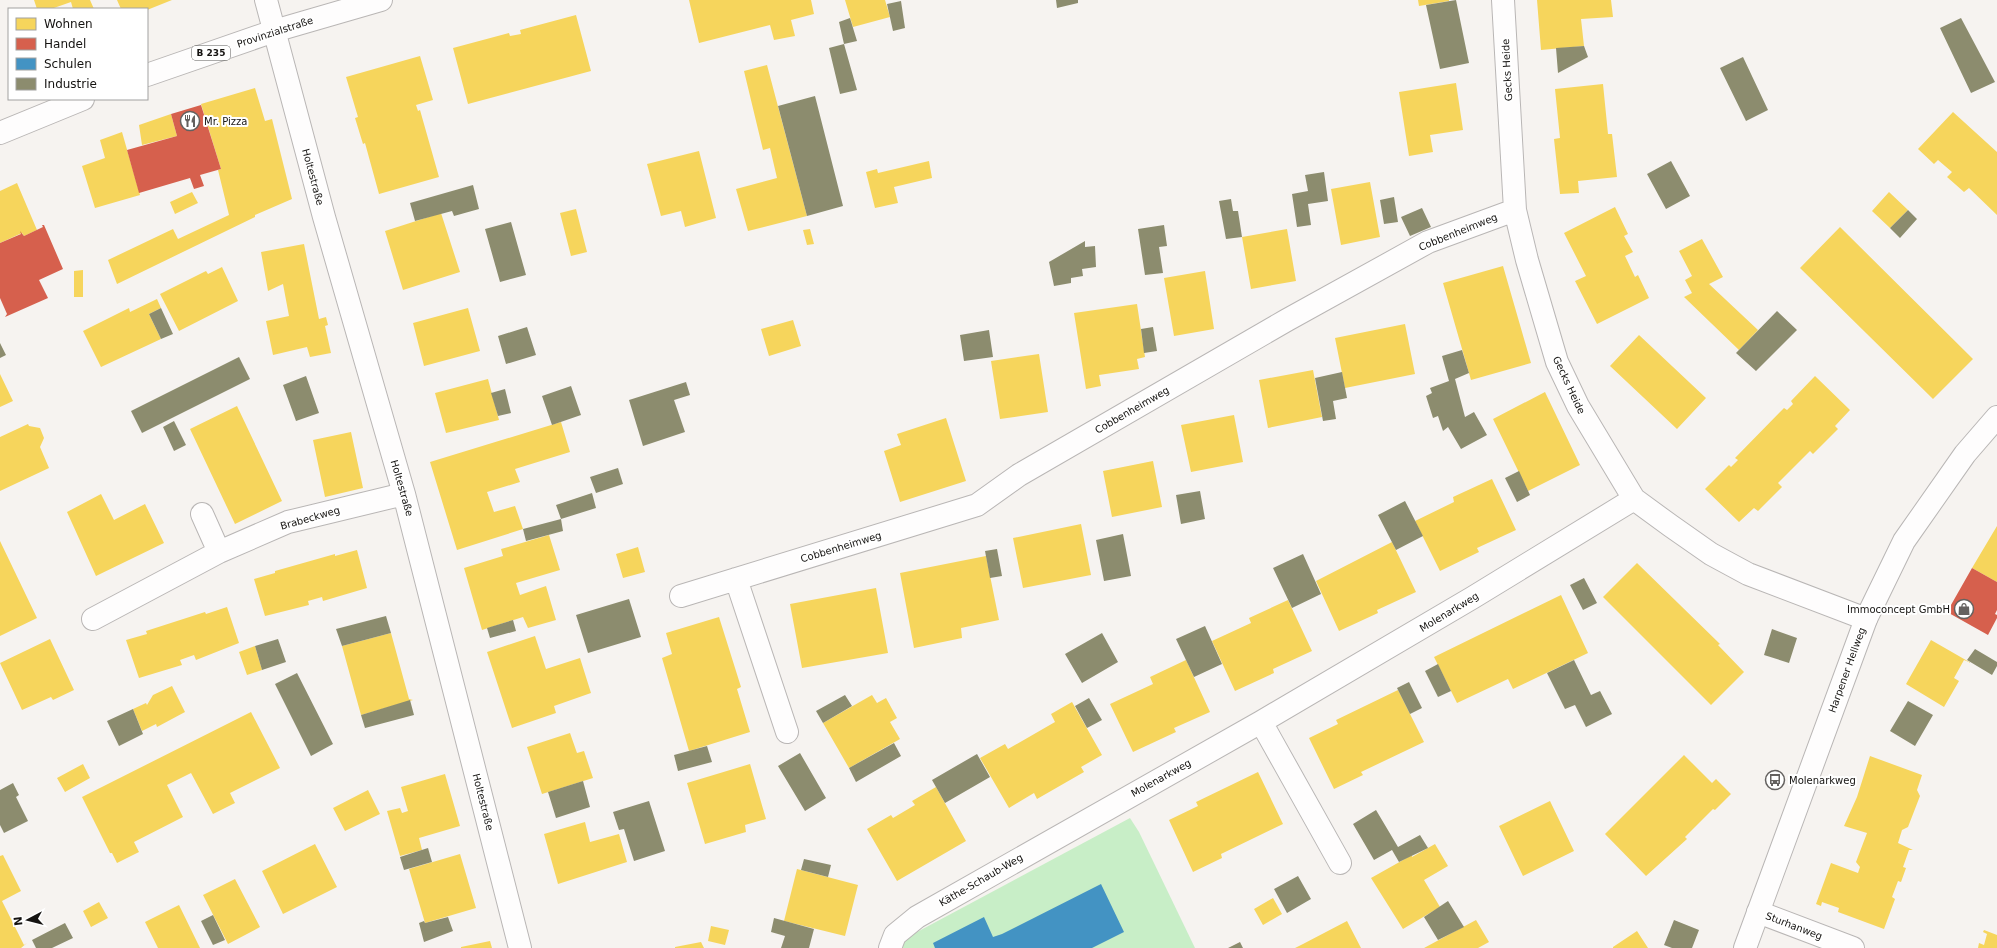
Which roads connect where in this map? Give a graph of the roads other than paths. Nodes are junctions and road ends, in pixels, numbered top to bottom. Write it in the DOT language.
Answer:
graph roads {
  1 [pos="266,0"];
  2 [pos="382,0"];
  3 [pos="1503,0"];
  4 [pos="274,31"];
  5 [pos="148,75"];
  6 [pos="80,100"];
  7 [pos="0,133"];
  8 [pos="1515,210"];
  9 [pos="1997,417"];
  10 [pos="404,494"];
  11 [pos="1634,499"];
  12 [pos="202,514"];
  13 [pos="219,552"];
  14 [pos="736,579"];
  15 [pos="681,596"];
  16 [pos="93,619"];
  17 [pos="1866,619"];
  18 [pos="1261,722"];
  19 [pos="787,732"];
  20 [pos="1082,822"];
  21 [pos="1340,863"];
  22 [pos="1758,912"];
  23 [pos="520,948"];
  24 [pos="890,948"];
  25 [pos="1745,948"];
  26 [pos="1853,948"];
  1 -- 4 [label="street, Holtestraße"];
  2 -- 4 [label="street, Provinzialstraße / B 235"];
  3 -- 8 [label="street, Gecks Heide"];
  4 -- 5 [label="street, Provinzialstraße / B 235"];
  4 -- 10 [label="street, Holtestraße"];
  6 -- 7 [label="street"];
  8 -- 11 [label="street, Gecks Heide"];
  8 -- 14 [label="street, Cobbenheimweg"];
  9 -- 17 [label="street, Harpener Hellweg"];
  10 -- 13 [label="street, Brabeckweg"];
  10 -- 23 [label="street, Holtestraße"];
  11 -- 17 [label="street, Gecks Heide"];
  11 -- 18 [label="street, Molenarkweg"];
  12 -- 13 [label="street"];
  13 -- 16 [label="street, Brabeckweg"];
  14 -- 15 [label="street, Cobbenheimweg"];
  14 -- 19 [label="street"];
  17 -- 22 [label="street, Harpener Hellweg"];
  18 -- 20 [label="street, Molenarkweg"];
  18 -- 21 [label="street"];
  20 -- 24 [label="street, Käthe-Schaub-Weg"];
  22 -- 25 [label="street, Harpener Hellweg"];
  22 -- 26 [label="street, Sturhanweg"];
}
